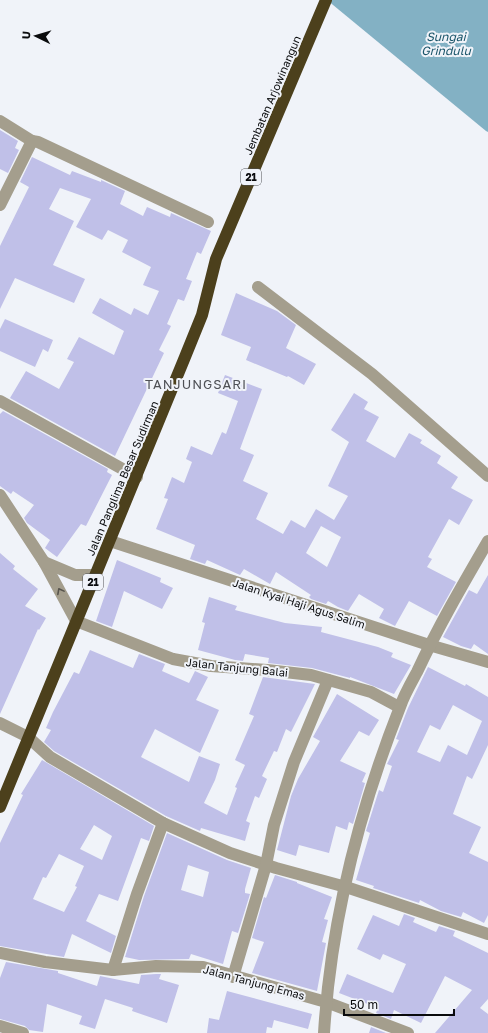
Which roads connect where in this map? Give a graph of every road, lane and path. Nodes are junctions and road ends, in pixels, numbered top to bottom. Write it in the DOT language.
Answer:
graph roads {
  1 [pos="326,0"];
  2 [pos="0,121"];
  3 [pos="32,141"];
  4 [pos="0,205"];
  5 [pos="208,222"];
  6 [pos="258,287"];
  7 [pos="185,357"];
  8 [pos="0,401"];
  9 [pos="488,476"];
  10 [pos="137,477"];
  11 [pos="0,495"];
  12 [pos="110,541"];
  13 [pos="488,542"];
  14 [pos="44,562"];
  15 [pos="96,575"];
  16 [pos="76,621"];
  17 [pos="430,645"];
  18 [pos="488,662"];
  19 [pos="328,680"];
  20 [pos="399,707"];
  21 [pos="0,723"];
  22 [pos="28,737"];
  23 [pos="0,807"];
  24 [pos="163,823"];
  25 [pos="266,865"];
  26 [pos="346,887"];
  27 [pos="488,934"];
  28 [pos="0,953"];
  29 [pos="112,970"];
  30 [pos="233,977"];
  31 [pos="326,1002"];
  32 [pos="0,1026"];
  33 [pos="23,1033"];
  34 [pos="324,1033"];
  35 [pos="408,1033"];
  1 -- 7 [label="highway, Jembatan Arjowinangun / 21"];
  2 -- 3 [label="street"];
  3 -- 4 [label="street"];
  3 -- 5 [label="street"];
  6 -- 9 [label="street"];
  7 -- 10 [label="highway, Jalan Panglima Besar Sudirman / 21"];
  8 -- 10 [label="street"];
  10 -- 12 [label="highway, Jalan Panglima Besar Sudirman / 21"];
  11 -- 14 [label="street"];
  12 -- 15 [label="highway, Jalan Panglima Besar Sudirman / 21"];
  12 -- 17 [label="street, Jalan Kyai Haji Agus Salim"];
  13 -- 17 [label="street"];
  14 -- 15 [label="street"];
  16 -- 14 [label="street, one-way"];
  15 -- 16 [label="highway, Jalan Panglima Besar Sudirman / 21"];
  16 -- 19 [label="street, Jalan Tanjung Balai"];
  16 -- 22 [label="highway, Jalan Panglima Besar Sudirman / 21"];
  17 -- 18 [label="street, Jalan Kyai Haji Agus Salim"];
  17 -- 20 [label="street"];
  19 -- 20 [label="street, Jalan Tanjung Balai"];
  19 -- 25 [label="street"];
  20 -- 26 [label="street"];
  21 -- 22 [label="street"];
  22 -- 23 [label="highway, Jalan Panglima Besar Sudirman / 21"];
  22 -- 24 [label="street"];
  24 -- 25 [label="street"];
  24 -- 29 [label="street"];
  25 -- 26 [label="street"];
  25 -- 30 [label="street"];
  26 -- 27 [label="street"];
  26 -- 31 [label="street"];
  28 -- 29 [label="street, Jalan Tanjung Emas"];
  29 -- 30 [label="street, Jalan Tanjung Emas"];
  30 -- 31 [label="street, Jalan Tanjung Emas"];
  31 -- 34 [label="street"];
  31 -- 35 [label="street, Jalan Tanjung Emas"];
  32 -- 33 [label="street"];
}
